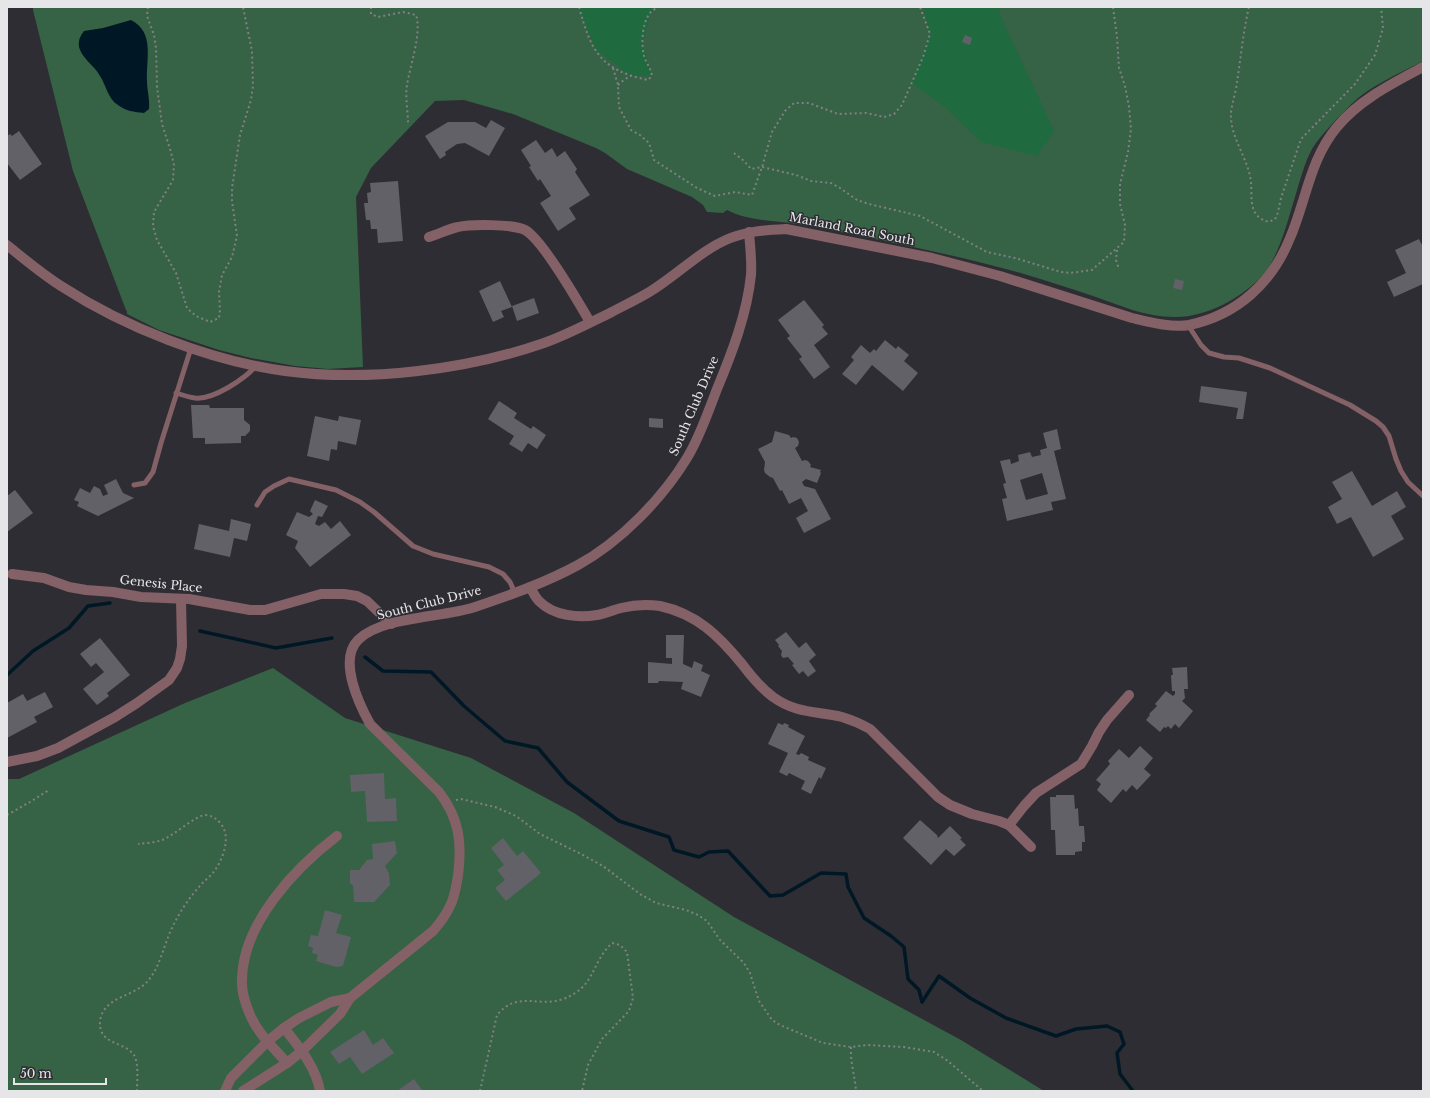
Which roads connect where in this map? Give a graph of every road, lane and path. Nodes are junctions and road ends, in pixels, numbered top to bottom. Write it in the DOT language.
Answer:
graph roads {
  1 [pos="148,7"];
  2 [pos="243,7"];
  3 [pos="371,7"];
  4 [pos="579,7"];
  5 [pos="657,7"];
  6 [pos="920,7"];
  7 [pos="1113,7"];
  8 [pos="1249,7"];
  9 [pos="1381,7"];
  10 [pos="1423,67"];
  11 [pos="613,68"];
  12 [pos="631,76"];
  13 [pos="618,85"];
  14 [pos="408,122"];
  15 [pos="734,153"];
  16 [pos="762,167"];
  17 [pos="749,232"];
  18 [pos="429,237"];
  19 [pos="7,244"];
  20 [pos="1117,249"];
  21 [pos="1119,269"];
  22 [pos="590,322"];
  23 [pos="1188,325"];
  24 [pos="191,348"];
  25 [pos="257,365"];
  26 [pos="176,393"];
  27 [pos="134,485"];
  28 [pos="1423,496"];
  29 [pos="257,505"];
  30 [pos="12,574"];
  31 [pos="530,587"];
  32 [pos="515,593"];
  33 [pos="181,599"];
  34 [pos="391,624"];
  35 [pos="1129,695"];
  36 [pos="7,762"];
  37 [pos="49,790"];
  38 [pos="448,803"];
  39 [pos="7,815"];
  40 [pos="1009,825"];
  41 [pos="337,836"];
  42 [pos="138,844"];
  43 [pos="1031,847"];
  44 [pos="350,998"];
  45 [pos="284,1028"];
  46 [pos="268,1041"];
  47 [pos="851,1048"];
  48 [pos="302,1051"];
  49 [pos="287,1063"];
  50 [pos="137,1091"];
  51 [pos="224,1091"];
  52 [pos="243,1091"];
  53 [pos="320,1091"];
  54 [pos="480,1091"];
  55 [pos="582,1091"];
  56 [pos="856,1091"];
  57 [pos="983,1091"];
  1 -- 2 [label="path"];
  3 -- 14 [label="path"];
  4 -- 11 [label="path"];
  5 -- 12 [label="path"];
  6 -- 16 [label="path"];
  7 -- 20 [label="path"];
  8 -- 9 [label="path"];
  10 -- 23 [label="street, Marland Road South"];
  11 -- 12 [label="path"];
  11 -- 13 [label="path"];
  12 -- 13 [label="path"];
  13 -- 16 [label="path"];
  15 -- 16 [label="path"];
  16 -- 20 [label="path"];
  17 -- 22 [label="street, Marland Road South"];
  17 -- 23 [label="street, Marland Road South"];
  17 -- 31 [label="street, South Club Drive"];
  18 -- 22 [label="street"];
  19 -- 24 [label="street, Marland Road South"];
  20 -- 21 [label="path"];
  22 -- 25 [label="street, Marland Road South"];
  23 -- 28 [label="lane"];
  24 -- 25 [label="street, Marland Road South"];
  24 -- 26 [label="lane"];
  25 -- 26 [label="lane"];
  26 -- 27 [label="lane"];
  29 -- 32 [label="lane"];
  30 -- 33 [label="street, Genesis Place"];
  31 -- 32 [label="street, South Club Drive"];
  31 -- 40 [label="street"];
  32 -- 34 [label="street, South Club Drive"];
  33 -- 34 [label="street, Genesis Place"];
  33 -- 36 [label="street"];
  34 -- 38 [label="street, South Club Drive"];
  35 -- 40 [label="street"];
  37 -- 39 [label="path"];
  38 -- 44 [label="street, South Club Drive"];
  38 -- 47 [label="path"];
  40 -- 43 [label="street"];
  41 -- 46 [label="street"];
  42 -- 50 [label="path"];
  44 -- 45 [label="street, South Club Drive"];
  44 -- 48 [label="street, South Club Drive"];
  45 -- 46 [label="street, South Club Drive"];
  45 -- 48 [label="street"];
  46 -- 49 [label="street"];
  46 -- 51 [label="street, South Club Drive"];
  47 -- 56 [label="path"];
  47 -- 57 [label="path"];
  48 -- 49 [label="street, South Club Drive"];
  48 -- 53 [label="street"];
  49 -- 52 [label="street, South Club Drive"];
  54 -- 55 [label="path"];
}
